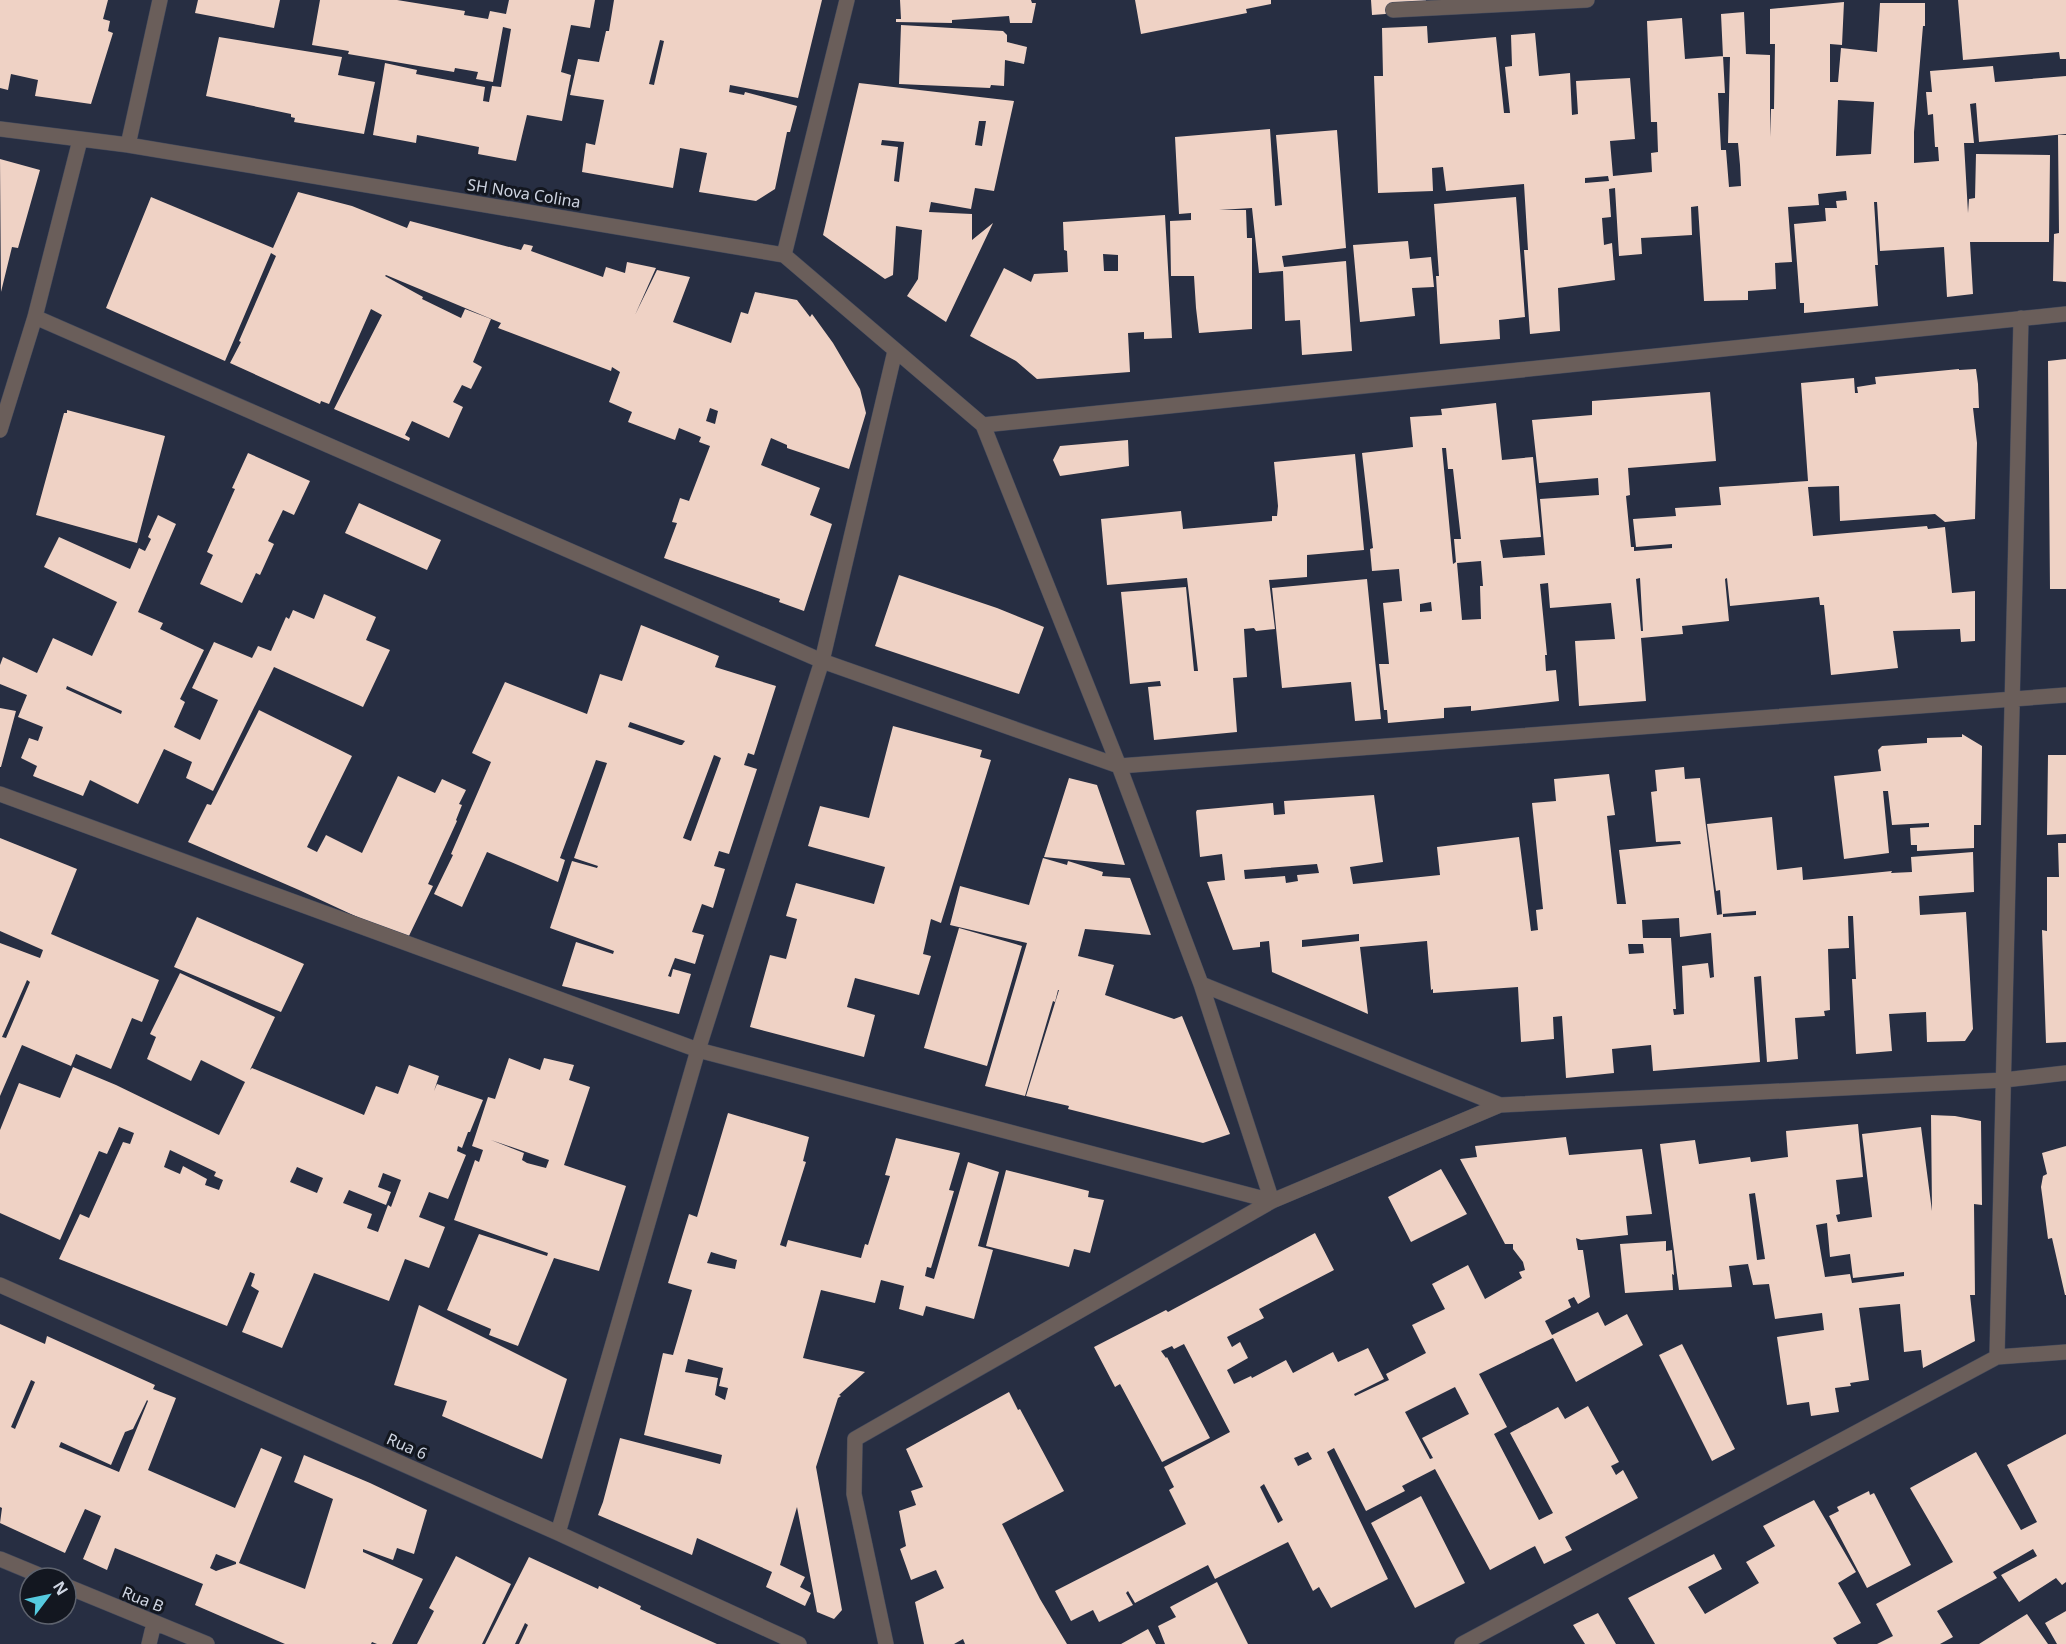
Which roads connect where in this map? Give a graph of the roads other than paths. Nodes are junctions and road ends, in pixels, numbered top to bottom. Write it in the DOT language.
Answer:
graph roads {
  1 [pos="160,0"];
  2 [pos="847,0"];
  3 [pos="1587,0"];
  4 [pos="1394,10"];
  5 [pos="0,129"];
  6 [pos="80,140"];
  7 [pos="128,145"];
  8 [pos="784,255"];
  9 [pos="2066,315"];
  10 [pos="35,317"];
  11 [pos="2021,318"];
  12 [pos="895,351"];
  13 [pos="983,425"];
  14 [pos="0,430"];
  15 [pos="822,661"];
  16 [pos="2066,695"];
  17 [pos="2012,700"];
  18 [pos="1119,766"];
  19 [pos="0,794"];
  20 [pos="1201,984"];
  21 [pos="698,1050"];
  22 [pos="2066,1073"];
  23 [pos="2004,1080"];
  24 [pos="1500,1105"];
  25 [pos="1272,1201"];
  26 [pos="0,1285"];
  27 [pos="2066,1352"];
  28 [pos="1997,1357"];
  29 [pos="558,1533"];
  30 [pos="0,1559"];
  31 [pos="18,1566"];
  32 [pos="78,1591"];
  33 [pos="154,1623"];
  34 [pos="149,1644"];
  35 [pos="207,1644"];
  36 [pos="799,1644"];
  37 [pos="886,1644"];
  38 [pos="1462,1644"];
  1 -- 7 [label="street"];
  2 -- 8 [label="street"];
  3 -- 4 [label="street"];
  5 -- 6 [label="street, SH Nova Colina"];
  6 -- 7 [label="street, SH Nova Colina"];
  6 -- 10 [label="street"];
  7 -- 8 [label="street, SH Nova Colina"];
  8 -- 12 [label="street"];
  9 -- 11 [label="street"];
  10 -- 14 [label="street"];
  10 -- 15 [label="street"];
  11 -- 13 [label="street"];
  11 -- 17 [label="street"];
  12 -- 13 [label="street"];
  12 -- 15 [label="street"];
  13 -- 18 [label="street"];
  15 -- 18 [label="street"];
  15 -- 21 [label="street"];
  16 -- 17 [label="street"];
  17 -- 18 [label="street"];
  17 -- 23 [label="street"];
  18 -- 20 [label="street"];
  19 -- 21 [label="street"];
  20 -- 24 [label="street"];
  20 -- 25 [label="street"];
  21 -- 25 [label="street"];
  21 -- 29 [label="street"];
  22 -- 23 [label="street"];
  23 -- 24 [label="street"];
  23 -- 28 [label="street"];
  24 -- 25 [label="street"];
  25 -- 37 [label="street"];
  26 -- 29 [label="street, Rua 6"];
  27 -- 28 [label="street"];
  28 -- 38 [label="street"];
  29 -- 36 [label="street, Rua 6"];
  30 -- 31 [label="street"];
  32 -- 33 [label="street, Rua B"];
  33 -- 34 [label="street"];
  33 -- 35 [label="street, Rua B"];
}
